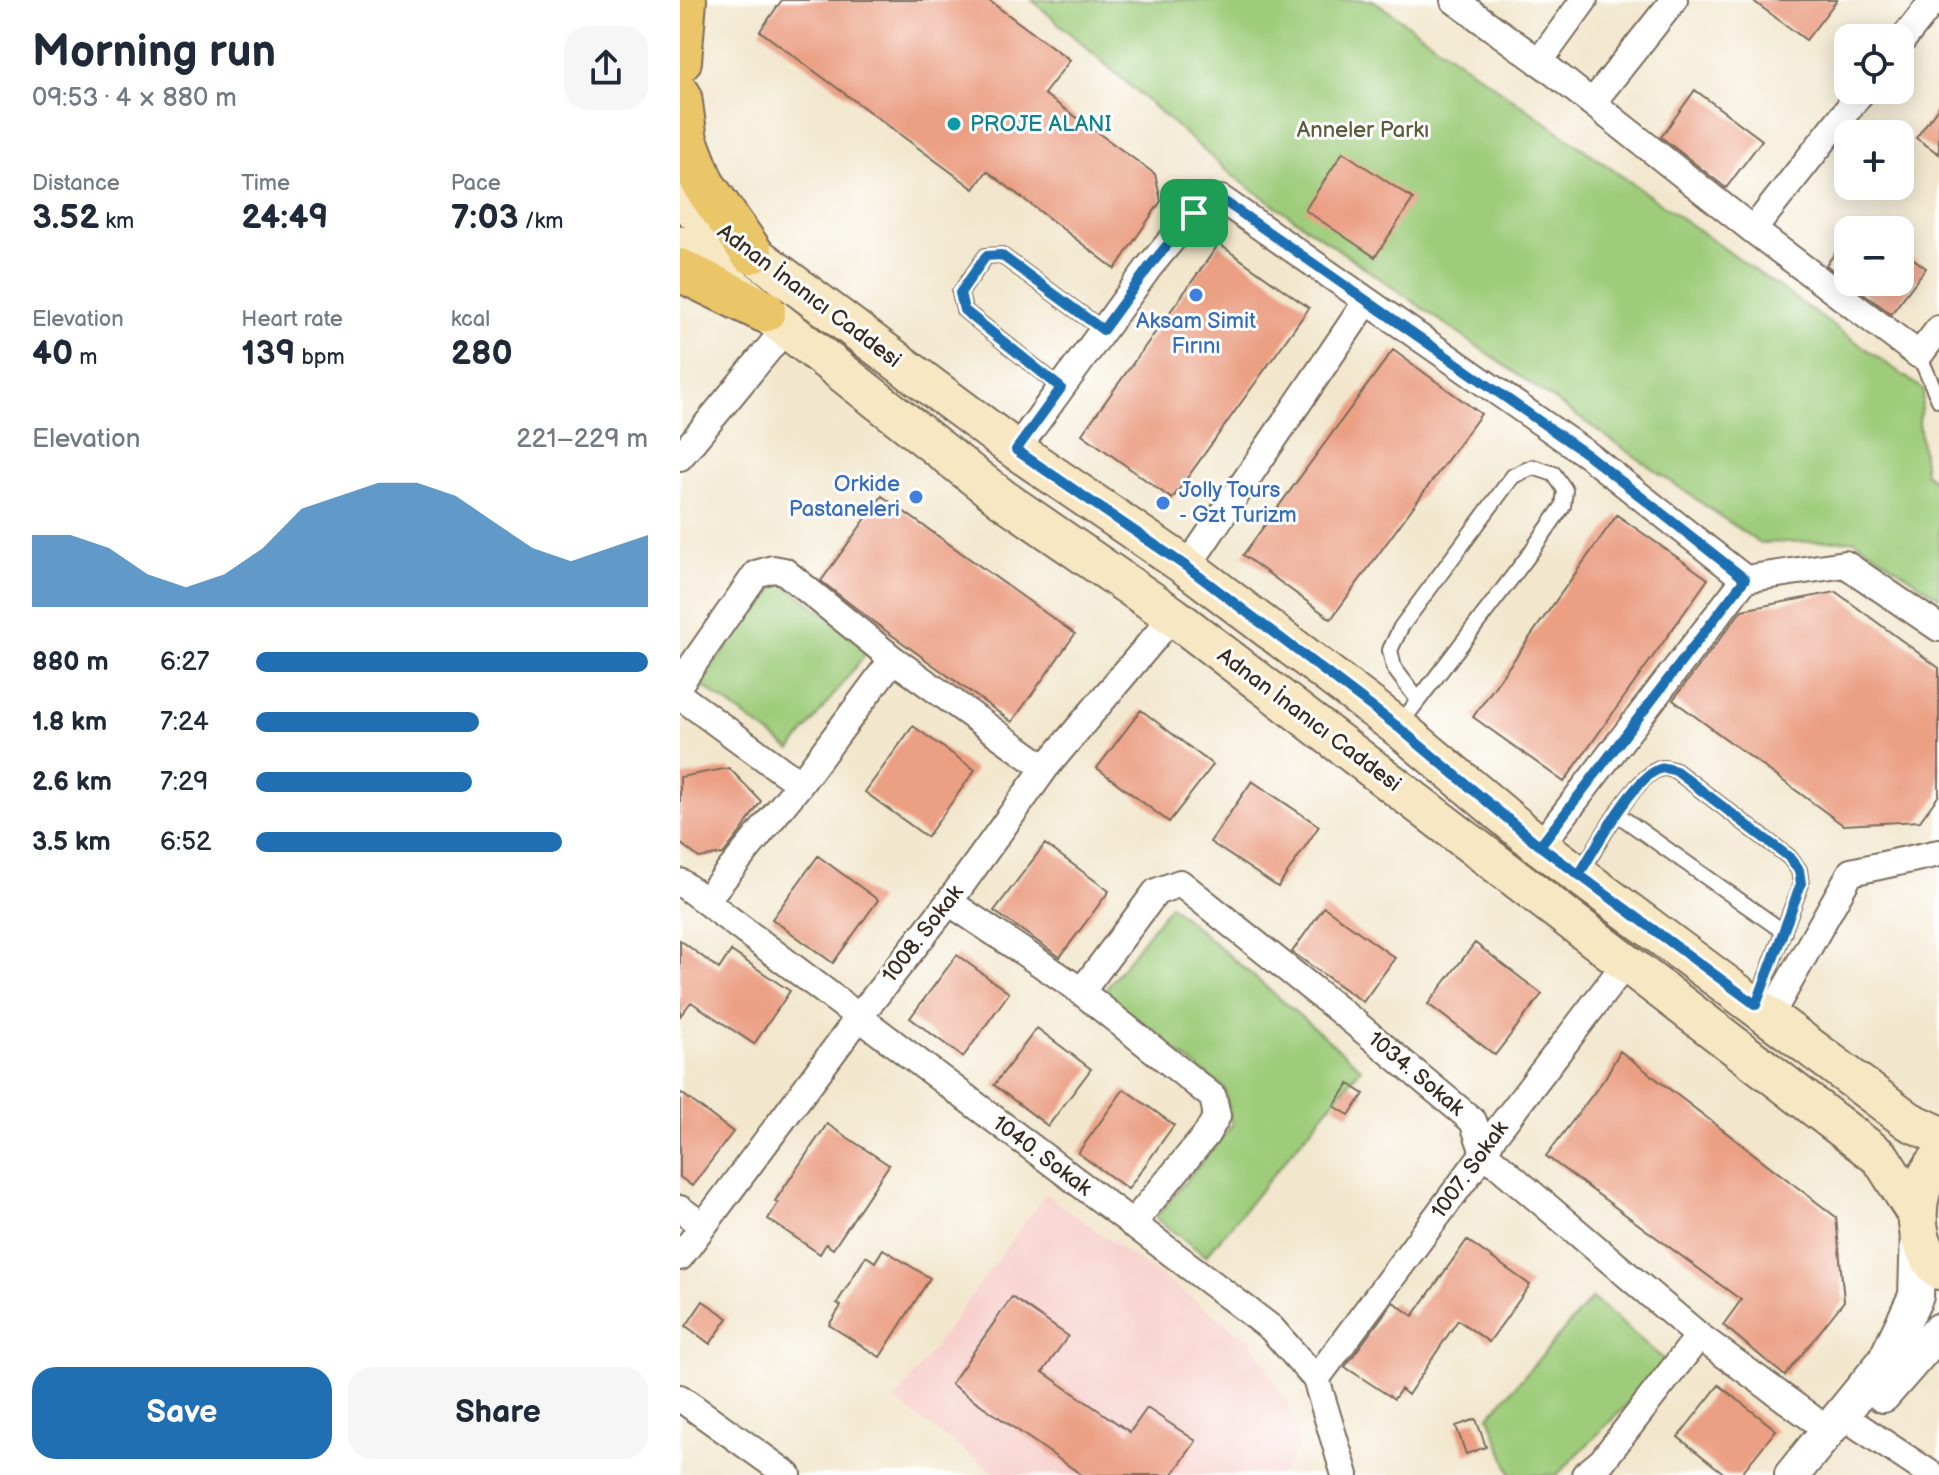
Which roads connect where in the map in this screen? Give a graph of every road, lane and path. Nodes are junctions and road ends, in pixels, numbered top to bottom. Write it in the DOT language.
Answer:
graph roads {
  1 [pos="685,0"];
  2 [pos="1454,0"];
  3 [pos="1584,0"];
  4 [pos="1674,0"];
  5 [pos="1934,0"];
  6 [pos="1914,25"];
  7 [pos="680,61"];
  8 [pos="1539,62"];
  9 [pos="680,96"];
  10 [pos="1592,103"];
  11 [pos="1852,104"];
  12 [pos="680,199"];
  13 [pos="1753,230"];
  14 [pos="680,245"];
  15 [pos="751,252"];
  16 [pos="680,270"];
  17 [pos="1367,301"];
  18 [pos="775,320"];
  19 [pos="1939,329"];
  20 [pos="1103,330"];
  21 [pos="1919,355"];
  22 [pos="1061,388"];
  23 [pos="1939,400"];
  24 [pos="1016,450"];
  25 [pos="680,457"];
  26 [pos="1187,567"];
  27 [pos="1745,579"];
  28 [pos="1173,616"];
  29 [pos="1939,628"];
  30 [pos="893,659"];
  31 [pos="680,683"];
  32 [pos="680,696"];
  33 [pos="1408,713"];
  34 [pos="1045,768"];
  35 [pos="800,784"];
  36 [pos="1617,814"];
  37 [pos="1540,846"];
  38 [pos="1939,853"];
  39 [pos="1579,875"];
  40 [pos="680,882"];
  41 [pos="705,901"];
  42 [pos="949,902"];
  43 [pos="1784,932"];
  44 [pos="1626,963"];
  45 [pos="1081,992"];
  46 [pos="1763,1010"];
  47 [pos="859,1017"];
  48 [pos="1939,1135"];
  49 [pos="1484,1153"];
  50 [pos="1939,1159"];
  51 [pos="680,1209"];
  52 [pos="1918,1223"];
  53 [pos="1132,1224"];
  54 [pos="703,1226"];
  55 [pos="680,1257"];
  56 [pos="1939,1270"];
  57 [pos="1939,1331"];
  58 [pos="1699,1336"];
  59 [pos="1316,1379"];
  60 [pos="680,1398"];
  61 [pos="1843,1428"];
  62 [pos="788,1475"];
  63 [pos="1345,1475"];
  64 [pos="1585,1475"];
  65 [pos="1792,1475"];
  66 [pos="1822,1475"];
  67 [pos="1932,1475"];
  1 -- 7 [label="main road"];
  2 -- 8 [label="street"];
  3 -- 8 [label="street"];
  4 -- 10 [label="street"];
  5 -- 6 [label="street"];
  8 -- 10 [label="street"];
  9 -- 15 [label="main road"];
  10 -- 13 [label="street"];
  11 -- 13 [label="street"];
  12 -- 15 [label="main road, Adnan İnanıcı Caddesi"];
  13 -- 21 [label="street"];
  14 -- 18 [label="main road, Adnan İnanıcı Caddesi"];
  15 -- 24 [label="main road, Adnan İnanıcı Caddesi"];
  16 -- 18 [label="main road"];
  17 -- 20 [label="street"];
  17 -- 26 [label="street"];
  17 -- 27 [label="street"];
  18 -- 25 [label="street"];
  18 -- 28 [label="main road, Adnan İnanıcı Caddesi"];
  19 -- 21 [label="street"];
  20 -- 22 [label="street"];
  20 -- 22 [label="lane"];
  21 -- 23 [label="lane"];
  22 -- 24 [label="street"];
  24 -- 26 [label="main road, Adnan İnanıcı Caddesi"];
  26 -- 33 [label="main road, Adnan İnanıcı Caddesi"];
  27 -- 29 [label="street"];
  27 -- 37 [label="street"];
  28 -- 34 [label="street, 1008. Sokak"];
  28 -- 44 [label="main road, Adnan İnanıcı Caddesi"];
  30 -- 31 [label="street"];
  30 -- 34 [label="street"];
  30 -- 35 [label="street"];
  32 -- 35 [label="street"];
  33 -- 33 [label="lane"];
  33 -- 37 [label="main road, Adnan İnanıcı Caddesi"];
  34 -- 42 [label="street, 1008. Sokak"];
  35 -- 41 [label="street"];
  36 -- 39 [label="lane"];
  36 -- 43 [label="lane"];
  36 -- 43 [label="lane"];
  37 -- 39 [label="main road, Adnan İnanıcı Caddesi"];
  38 -- 46 [label="street"];
  39 -- 46 [label="main road, Adnan İnanıcı Caddesi"];
  40 -- 41 [label="street, 1040. Sokak"];
  41 -- 47 [label="street, 1040. Sokak"];
  42 -- 45 [label="street"];
  42 -- 47 [label="street, 1008. Sokak"];
  43 -- 46 [label="lane"];
  44 -- 49 [label="street, 1007. Sokak"];
  44 -- 52 [label="main road, Adnan İnanıcı Caddesi"];
  45 -- 49 [label="street, 1034. Sokak"];
  45 -- 53 [label="street"];
  46 -- 48 [label="main road, Adnan İnanıcı Caddesi"];
  47 -- 53 [label="street, 1040. Sokak"];
  47 -- 54 [label="street, 1008. Sokak"];
  49 -- 58 [label="street, 1034. Sokak"];
  49 -- 59 [label="street, 1007. Sokak"];
  50 -- 52 [label="main road"];
  51 -- 54 [label="street"];
  52 -- 56 [label="main road, Adnan İnanıcı Caddesi"];
  52 -- 61 [label="street"];
  53 -- 59 [label="street, 1040. Sokak"];
  54 -- 55 [label="street, 1008. Sokak"];
  57 -- 61 [label="street"];
  58 -- 61 [label="street, 1034. Sokak"];
  58 -- 64 [label="street"];
  59 -- 63 [label="street, 1040. Sokak"];
  60 -- 62 [label="street"];
  61 -- 65 [label="street"];
  61 -- 66 [label="street"];
  61 -- 67 [label="street, 1034. Sokak"];
}
